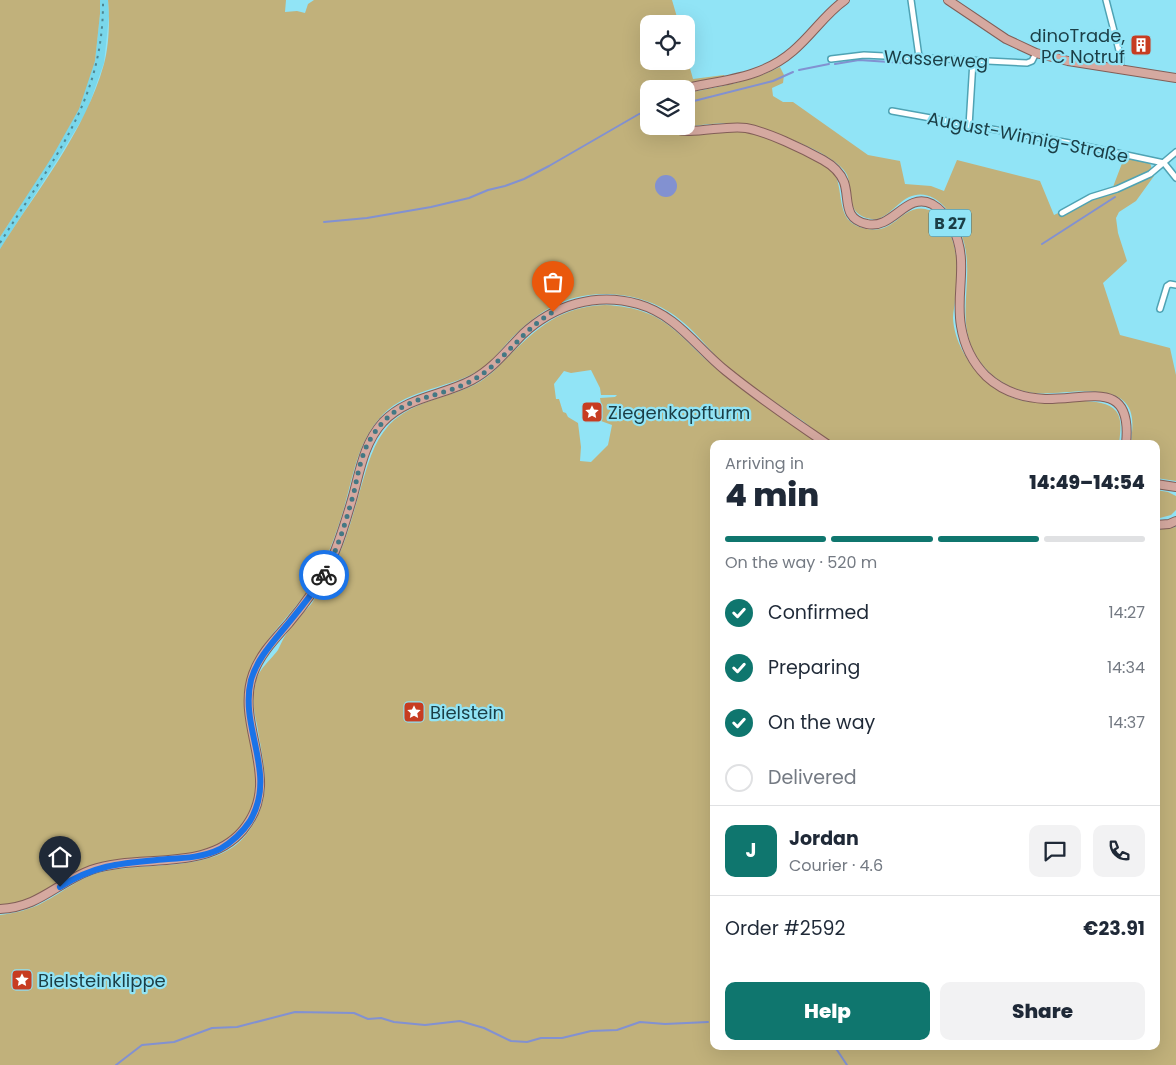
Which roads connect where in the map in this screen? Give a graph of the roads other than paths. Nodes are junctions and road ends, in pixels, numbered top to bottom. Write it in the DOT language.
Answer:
graph roads {
  1 [pos="846,0"];
  2 [pos="911,0"];
  3 [pos="948,0"];
  4 [pos="1106,0"];
  5 [pos="1036,53"];
  6 [pos="919,57"];
  7 [pos="831,59"];
  8 [pos="973,61"];
  9 [pos="1120,70"];
  10 [pos="1176,78"];
  11 [pos="695,86"];
  12 [pos="892,111"];
  13 [pos="969,126"];
  14 [pos="695,130"];
  15 [pos="1176,152"];
  16 [pos="1164,163"];
  17 [pos="1176,178"];
  18 [pos="1062,213"];
  19 [pos="1176,285"];
  20 [pos="1160,309"];
  21 [pos="821,440"];
  22 [pos="1126,440"];
  23 [pos="1160,485"];
  24 [pos="1176,487"];
  25 [pos="1176,520"];
  26 [pos="1160,525"];
  27 [pos="0,909"];
  1 -- 11 [label="main road"];
  2 -- 6 [label="street"];
  3 -- 5 [label="main road"];
  4 -- 9 [label="street"];
  5 -- 8 [label="street, Wasserweg"];
  5 -- 9 [label="main road"];
  6 -- 7 [label="street, Wasserweg"];
  6 -- 8 [label="street, Wasserweg"];
  8 -- 13 [label="street"];
  9 -- 10 [label="main road"];
  12 -- 13 [label="street, August-Winnig-Straße"];
  13 -- 16 [label="street, August-Winnig-Straße"];
  14 -- 22 [label="main road, B 27"];
  15 -- 16 [label="street"];
  16 -- 17 [label="street"];
  16 -- 18 [label="street"];
  19 -- 20 [label="street"];
  21 -- 27 [label="main road"];
  23 -- 24 [label="main road"];
  25 -- 26 [label="main road"];
}
